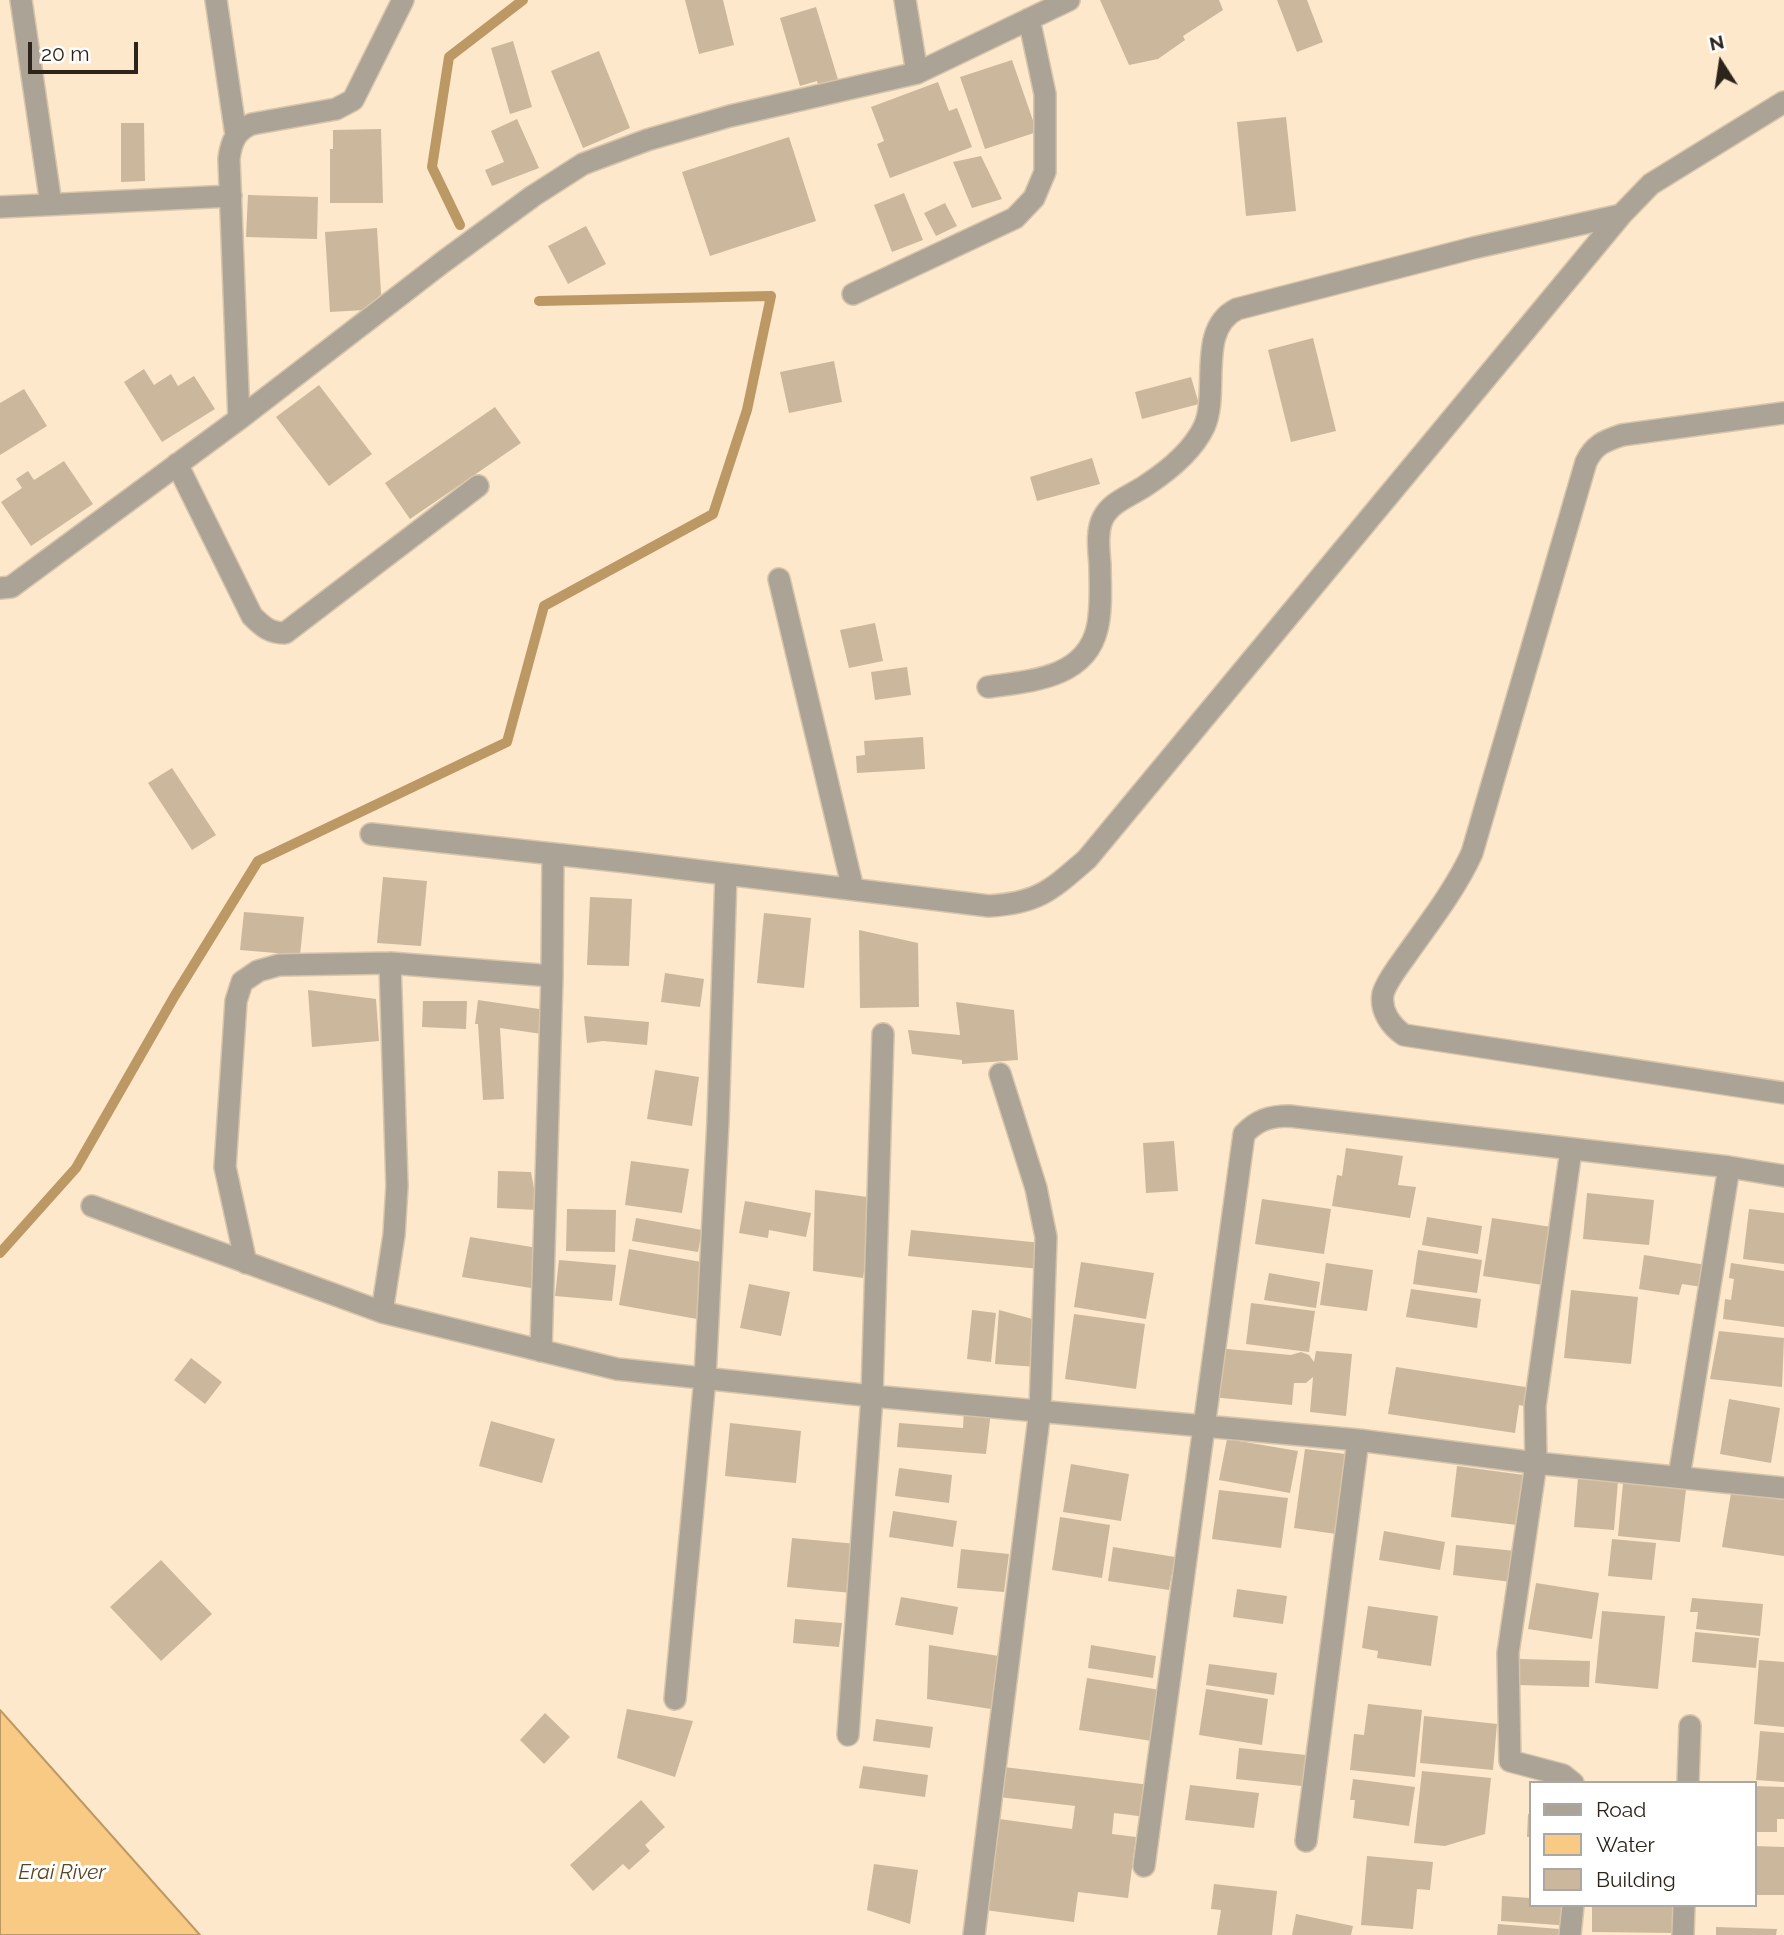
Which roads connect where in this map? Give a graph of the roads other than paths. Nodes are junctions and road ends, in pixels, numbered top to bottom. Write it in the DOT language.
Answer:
graph roads {
  1 [pos="21,0"];
  2 [pos="216,0"];
  3 [pos="403,0"];
  4 [pos="905,0"];
  5 [pos="1069,0"];
  6 [pos="1030,19"];
  7 [pos="917,73"];
  8 [pos="1784,102"];
  9 [pos="236,135"];
  10 [pos="231,196"];
  11 [pos="51,204"];
  12 [pos="0,207"];
  13 [pos="1620,215"];
  14 [pos="853,294"];
  15 [pos="1784,413"];
  16 [pos="239,419"];
  17 [pos="177,464"];
  18 [pos="478,485"];
  19 [pos="779,579"];
  20 [pos="0,588"];
  21 [pos="988,687"];
  22 [pos="370,834"];
  23 [pos="553,854"];
  24 [pos="726,874"];
  25 [pos="853,889"];
  26 [pos="390,963"];
  27 [pos="552,976"];
  28 [pos="883,1034"];
  29 [pos="1000,1074"];
  30 [pos="1784,1093"];
  31 [pos="1571,1150"];
  32 [pos="1729,1167"];
  33 [pos="1784,1176"];
  34 [pos="93,1206"];
  35 [pos="246,1263"];
  36 [pos="382,1312"];
  37 [pos="541,1351"];
  38 [pos="705,1378"];
  39 [pos="872,1396"];
  40 [pos="1040,1410"];
  41 [pos="1203,1426"];
  42 [pos="1358,1440"];
  43 [pos="1536,1463"];
  44 [pos="1679,1477"];
  45 [pos="1784,1488"];
  46 [pos="675,1699"];
  47 [pos="1690,1726"];
  48 [pos="848,1735"];
  49 [pos="1570,1781"];
  50 [pos="1688,1781"];
  51 [pos="1306,1842"];
  52 [pos="1144,1866"];
  53 [pos="1573,1907"];
  54 [pos="1684,1907"];
  55 [pos="974,1935"];
  56 [pos="1570,1935"];
  57 [pos="1683,1935"];
  1 -- 11 [label="street"];
  2 -- 9 [label="street"];
  3 -- 9 [label="street"];
  4 -- 7 [label="street"];
  5 -- 6 [label="street"];
  6 -- 7 [label="street"];
  6 -- 14 [label="street"];
  7 -- 16 [label="street"];
  8 -- 13 [label="street"];
  9 -- 10 [label="street"];
  10 -- 11 [label="street"];
  10 -- 16 [label="street"];
  11 -- 12 [label="street"];
  13 -- 21 [label="street"];
  13 -- 25 [label="street"];
  15 -- 30 [label="street"];
  16 -- 17 [label="street"];
  17 -- 18 [label="street"];
  17 -- 20 [label="street"];
  19 -- 25 [label="street"];
  22 -- 23 [label="street"];
  23 -- 24 [label="street"];
  23 -- 27 [label="street"];
  24 -- 25 [label="street"];
  24 -- 38 [label="street"];
  26 -- 27 [label="street"];
  26 -- 35 [label="street"];
  26 -- 36 [label="street"];
  27 -- 37 [label="street"];
  28 -- 39 [label="street"];
  29 -- 40 [label="street"];
  31 -- 32 [label="street"];
  31 -- 41 [label="street"];
  31 -- 43 [label="street"];
  32 -- 33 [label="street"];
  32 -- 44 [label="street"];
  34 -- 35 [label="street"];
  35 -- 36 [label="street"];
  36 -- 37 [label="street"];
  37 -- 38 [label="street"];
  38 -- 39 [label="street"];
  38 -- 46 [label="street"];
  39 -- 40 [label="street"];
  39 -- 48 [label="street"];
  40 -- 41 [label="street"];
  40 -- 55 [label="street"];
  41 -- 42 [label="street"];
  41 -- 52 [label="street"];
  42 -- 43 [label="street"];
  42 -- 51 [label="street"];
  43 -- 44 [label="street"];
  43 -- 49 [label="street"];
  44 -- 45 [label="street"];
  47 -- 50 [label="street"];
  53 -- 56 [label="street"];
  54 -- 57 [label="street"];
}
